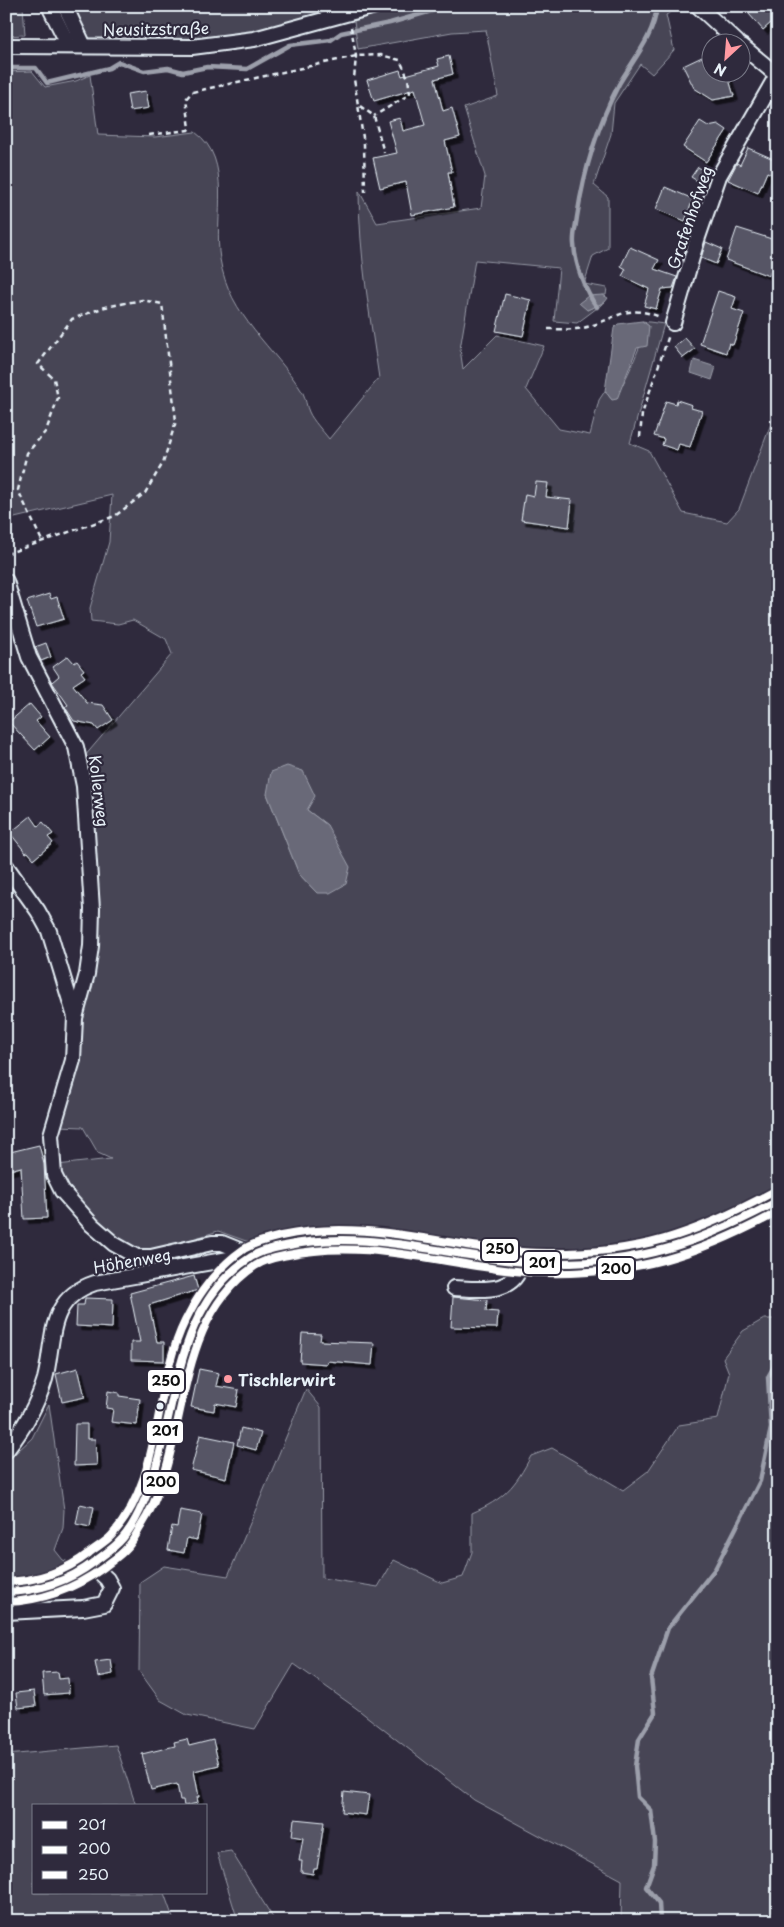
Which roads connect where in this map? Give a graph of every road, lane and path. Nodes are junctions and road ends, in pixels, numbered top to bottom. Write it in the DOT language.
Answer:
graph roads {
  1 [pos="49,6"];
  2 [pos="65,6"];
  3 [pos="374,6"];
  4 [pos="698,6"];
  5 [pos="351,26"];
  6 [pos="726,32"];
  7 [pos="6,46"];
  8 [pos="69,46"];
  9 [pos="84,46"];
  10 [pos="752,55"];
  11 [pos="356,56"];
  12 [pos="777,76"];
  13 [pos="359,105"];
  14 [pos="374,116"];
  15 [pos="149,135"];
  16 [pos="384,153"];
  17 [pos="365,192"];
  18 [pos="674,322"];
  19 [pos="548,329"];
  20 [pos="640,437"];
  21 [pos="42,541"];
  22 [pos="6,554"];
  23 [pos="6,582"];
  24 [pos="6,866"];
  25 [pos="75,1018"];
  26 [pos="778,1201"];
  27 [pos="252,1255"];
  28 [pos="521,1261"];
  29 [pos="454,1288"];
  30 [pos="6,1451"];
  31 [pos="93,1566"];
  32 [pos="6,1592"];
  33 [pos="6,1612"];
  1 -- 8 [label="street"];
  2 -- 9 [label="street, Neusitzstraße"];
  3 -- 9 [label="street, Neusitzstraße"];
  4 -- 6 [label="street"];
  5 -- 11 [label="path"];
  7 -- 8 [label="street, Neusitzstraße"];
  8 -- 9 [label="street, Neusitzstraße"];
  10 -- 12 [label="street, Grafenhofweg"];
  11 -- 13 [label="path"];
  11 -- 14 [label="path"];
  11 -- 15 [label="path"];
  12 -- 18 [label="street, Grafenhofweg"];
  13 -- 14 [label="path"];
  13 -- 17 [label="path"];
  14 -- 16 [label="path"];
  18 -- 19 [label="path"];
  18 -- 20 [label="path"];
  21 -- 21 [label="path"];
  21 -- 22 [label="path"];
  23 -- 25 [label="street, Kollerweg"];
  24 -- 25 [label="street, Kollerweg"];
  25 -- 27 [label="street, Kollerweg"];
  26 -- 28 [label="main road"];
  27 -- 28 [label="main road"];
  27 -- 30 [label="street, Höhenweg"];
  27 -- 31 [label="main road"];
  28 -- 29 [label="street"];
  31 -- 32 [label="main road"];
  31 -- 33 [label="street"];
}
